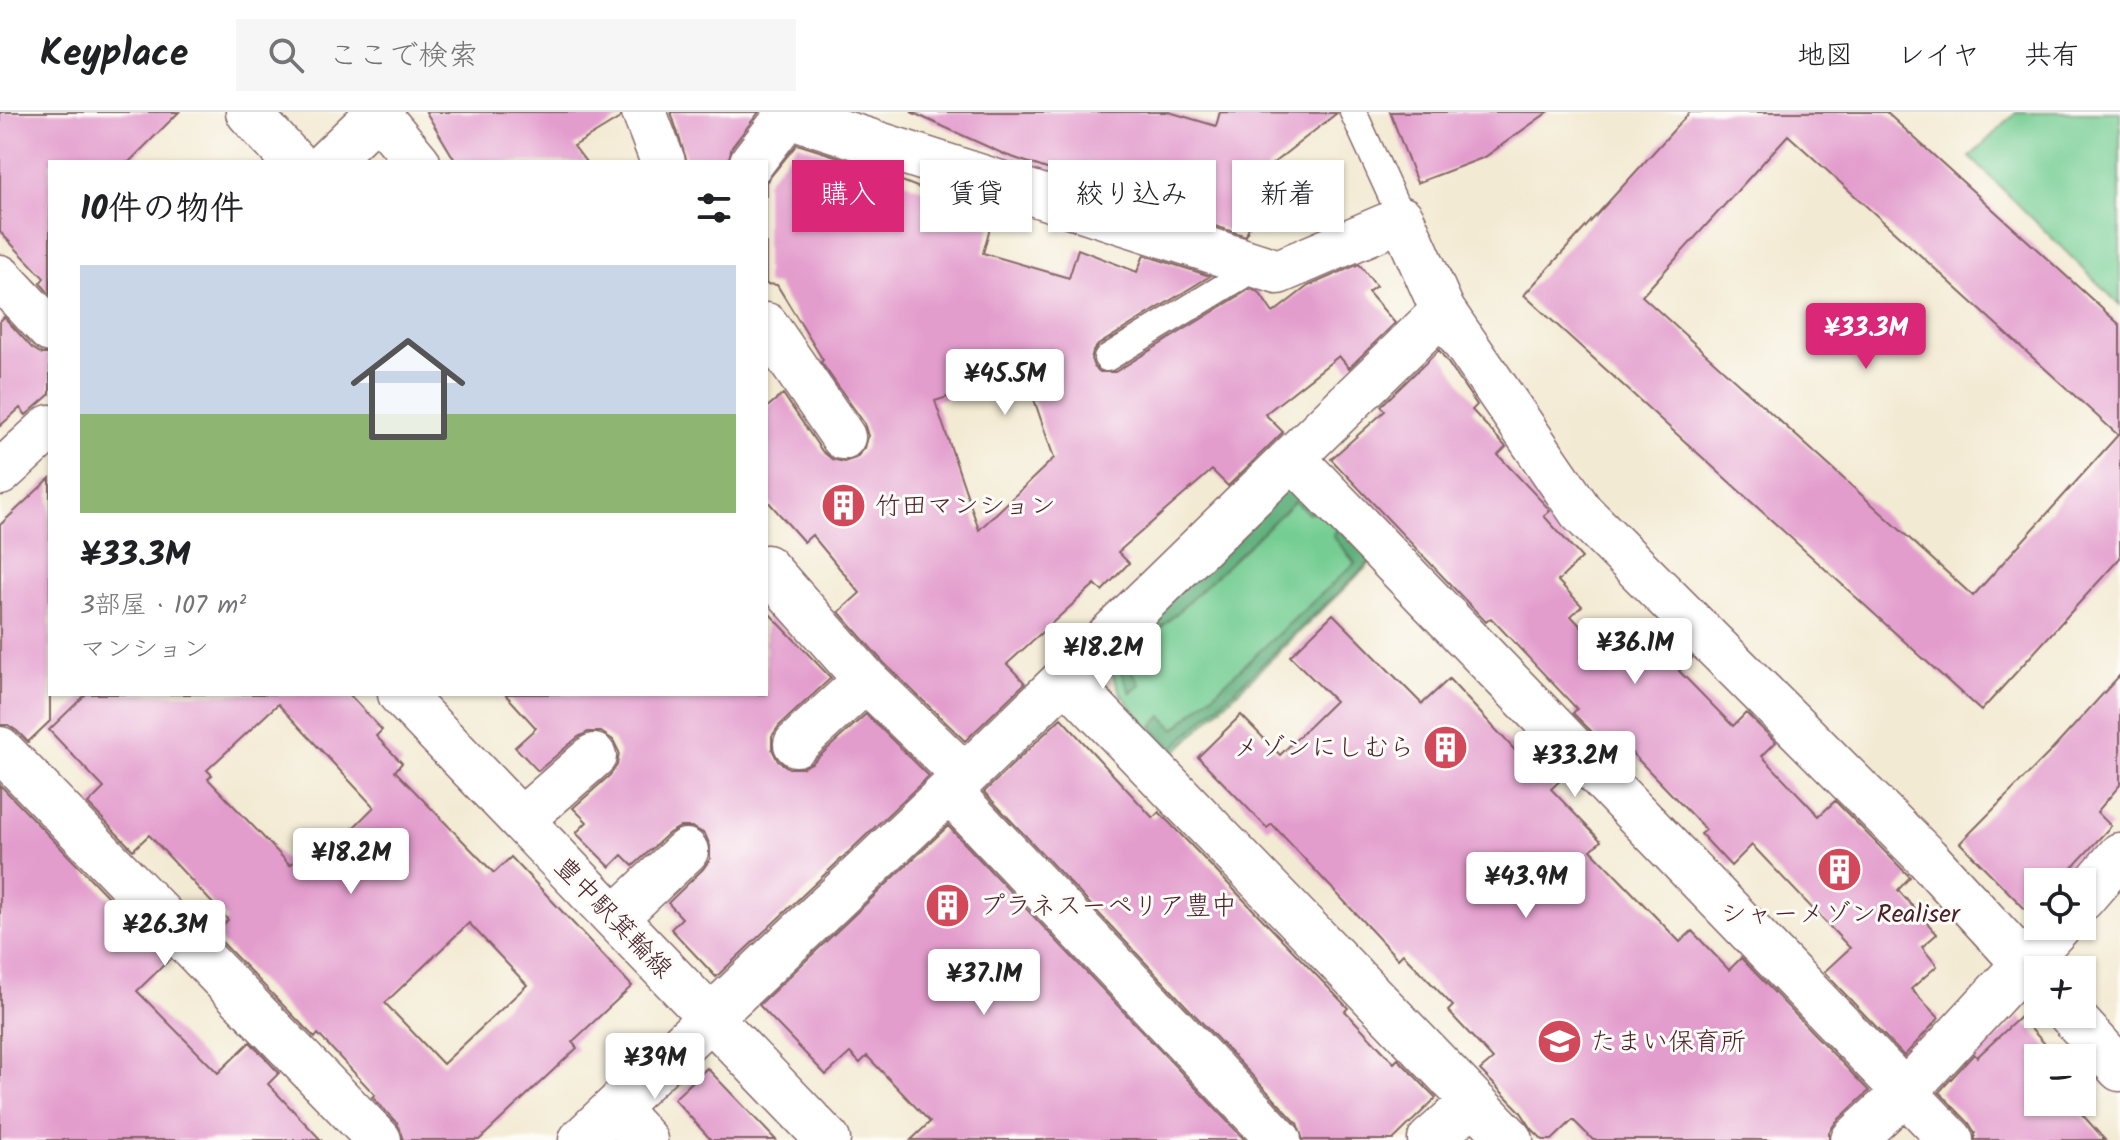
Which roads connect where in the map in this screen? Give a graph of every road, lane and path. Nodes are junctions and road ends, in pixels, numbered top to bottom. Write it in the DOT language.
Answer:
graph roads {
  1 [pos="248,112"];
  2 [pos="644,112"];
  3 [pos="1353,112"];
  4 [pos="378,113"];
  5 [pos="292,160"];
  6 [pos="329,160"];
  7 [pos="416,160"];
  8 [pos="662,160"];
  9 [pos="754,160"];
  10 [pos="1402,219"];
  11 [pos="1258,266"];
  12 [pos="0,277"];
  13 [pos="1443,311"];
  14 [pos="48,328"];
  15 [pos="768,328"];
  16 [pos="1107,358"];
  17 [pos="48,429"];
  18 [pos="843,437"];
  19 [pos="1293,458"];
  20 [pos="0,473"];
  21 [pos="771,582"];
  22 [pos="1066,679"];
  23 [pos="866,680"];
  24 [pos="402,696"];
  25 [pos="796,744"];
  26 [pos="0,749"];
  27 [pos="594,756"];
  28 [pos="957,784"];
  29 [pos="521,820"];
  30 [pos="686,851"];
  31 [pos="2120,855"];
  32 [pos="2096,883"];
  33 [pos="615,918"];
  34 [pos="2024,963"];
  35 [pos="2024,980"];
  36 [pos="711,1016"];
  37 [pos="2083,1028"];
  38 [pos="2120,1069"];
  39 [pos="1905,1092"];
  40 [pos="1473,1102"];
  41 [pos="616,1109"];
  42 [pos="379,1140"];
  43 [pos="581,1140"];
  44 [pos="645,1140"];
  45 [pos="828,1140"];
  46 [pos="1279,1140"];
  47 [pos="1430,1140"];
  48 [pos="1511,1140"];
  49 [pos="1853,1140"];
  50 [pos="1951,1140"];
  1 -- 5 [label="street"];
  2 -- 8 [label="street"];
  3 -- 10 [label="lane"];
  4 -- 6 [label="street"];
  4 -- 7 [label="street"];
  9 -- 11 [label="street"];
  10 -- 11 [label="street"];
  10 -- 13 [label="street"];
  11 -- 16 [label="lane"];
  12 -- 14 [label="street"];
  13 -- 19 [label="street"];
  13 -- 34 [label="street"];
  15 -- 18 [label="street"];
  17 -- 20 [label="street"];
  19 -- 22 [label="street"];
  19 -- 39 [label="street"];
  21 -- 23 [label="street"];
  22 -- 28 [label="street"];
  22 -- 40 [label="street"];
  23 -- 25 [label="street"];
  23 -- 28 [label="street"];
  24 -- 29 [label="street, 豊中駅箕輪線"];
  26 -- 42 [label="street"];
  27 -- 29 [label="street"];
  28 -- 36 [label="street"];
  28 -- 46 [label="street"];
  29 -- 33 [label="street, 豊中駅箕輪線"];
  30 -- 33 [label="street"];
  31 -- 32 [label="street"];
  33 -- 36 [label="street, 豊中駅箕輪線"];
  35 -- 39 [label="street"];
  36 -- 41 [label="street"];
  36 -- 45 [label="street, 豊中駅箕輪線"];
  37 -- 38 [label="street"];
  39 -- 49 [label="street"];
  39 -- 50 [label="street"];
  40 -- 47 [label="street"];
  40 -- 48 [label="street"];
  41 -- 43 [label="street"];
  41 -- 44 [label="street"];
}
